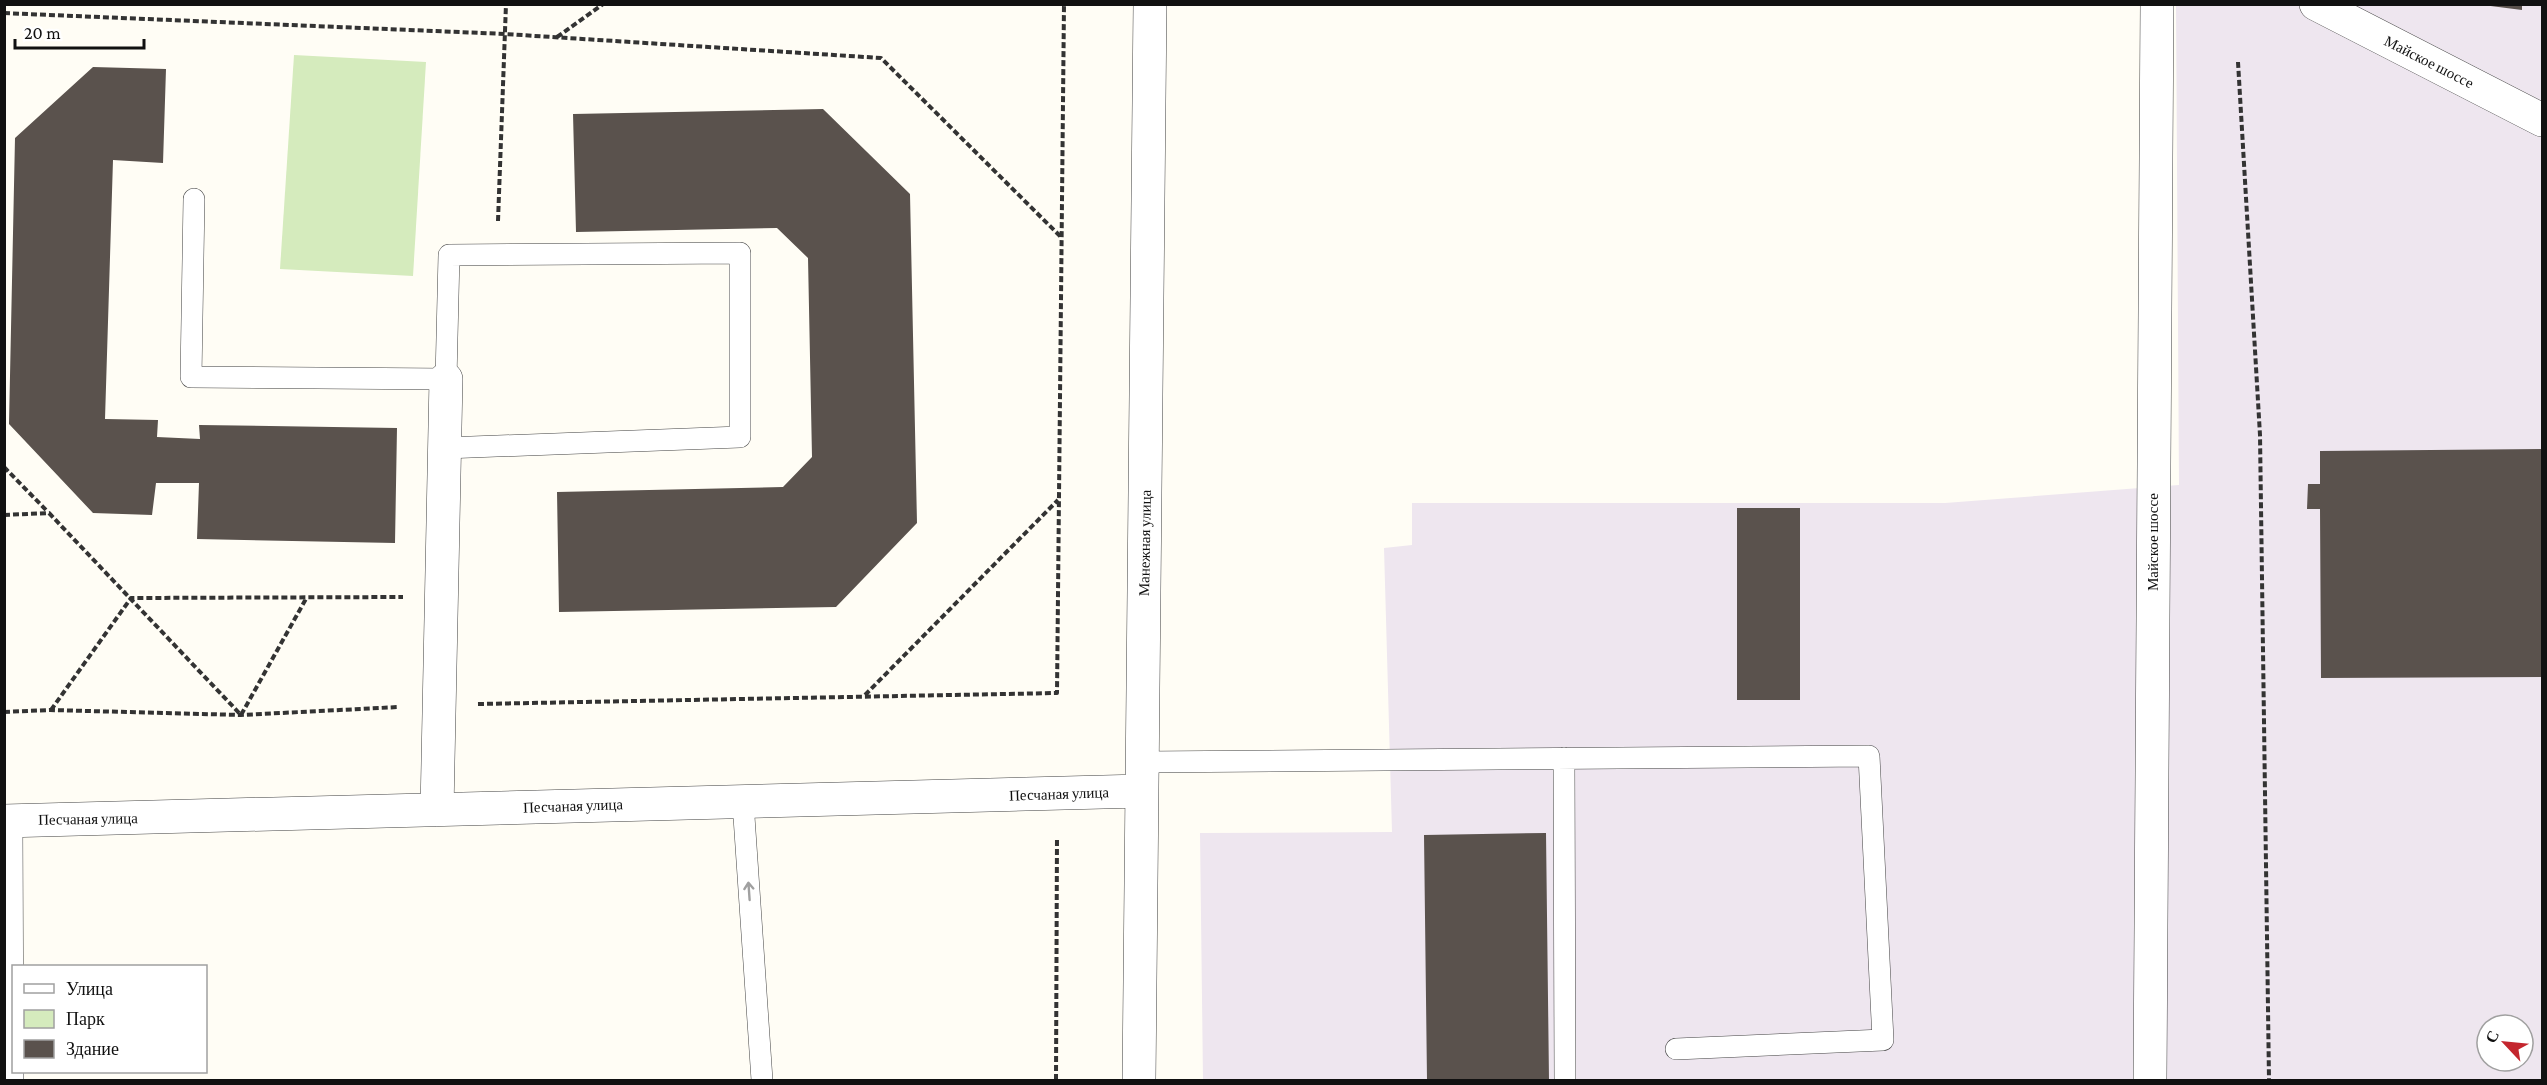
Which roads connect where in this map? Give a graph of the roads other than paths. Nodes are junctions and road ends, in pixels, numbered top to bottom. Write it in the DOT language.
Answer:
graph roads {
  1 [pos="1150,4"];
  2 [pos="2157,4"];
  3 [pos="2316,4"];
  4 [pos="2542,120"];
  5 [pos="194,199"];
  6 [pos="446,379"];
  7 [pos="445,448"];
  8 [pos="1564,758"];
  9 [pos="1143,777"];
  10 [pos="743,802"];
  11 [pos="437,810"];
  12 [pos="8,821"];
  13 [pos="12,967"];
  14 [pos="1676,1049"];
  15 [pos="762,1080"];
  16 [pos="1139,1080"];
  17 [pos="1565,1080"];
  18 [pos="2150,1080"];
  1 -- 9 [label="street, Манежная улица"];
  2 -- 18 [label="street, Майское шоссе"];
  3 -- 4 [label="street, Майское шоссе"];
  5 -- 6 [label="lane"];
  6 -- 7 [label="street"];
  6 -- 7 [label="lane"];
  7 -- 11 [label="street"];
  8 -- 9 [label="lane"];
  8 -- 14 [label="lane"];
  8 -- 17 [label="lane"];
  9 -- 10 [label="street, Песчаная улица"];
  9 -- 16 [label="street, Манежная улица"];
  10 -- 11 [label="street, Песчаная улица"];
  15 -- 10 [label="lane, one-way"];
  11 -- 12 [label="street, Песчаная улица"];
  12 -- 13 [label="lane"];
}
